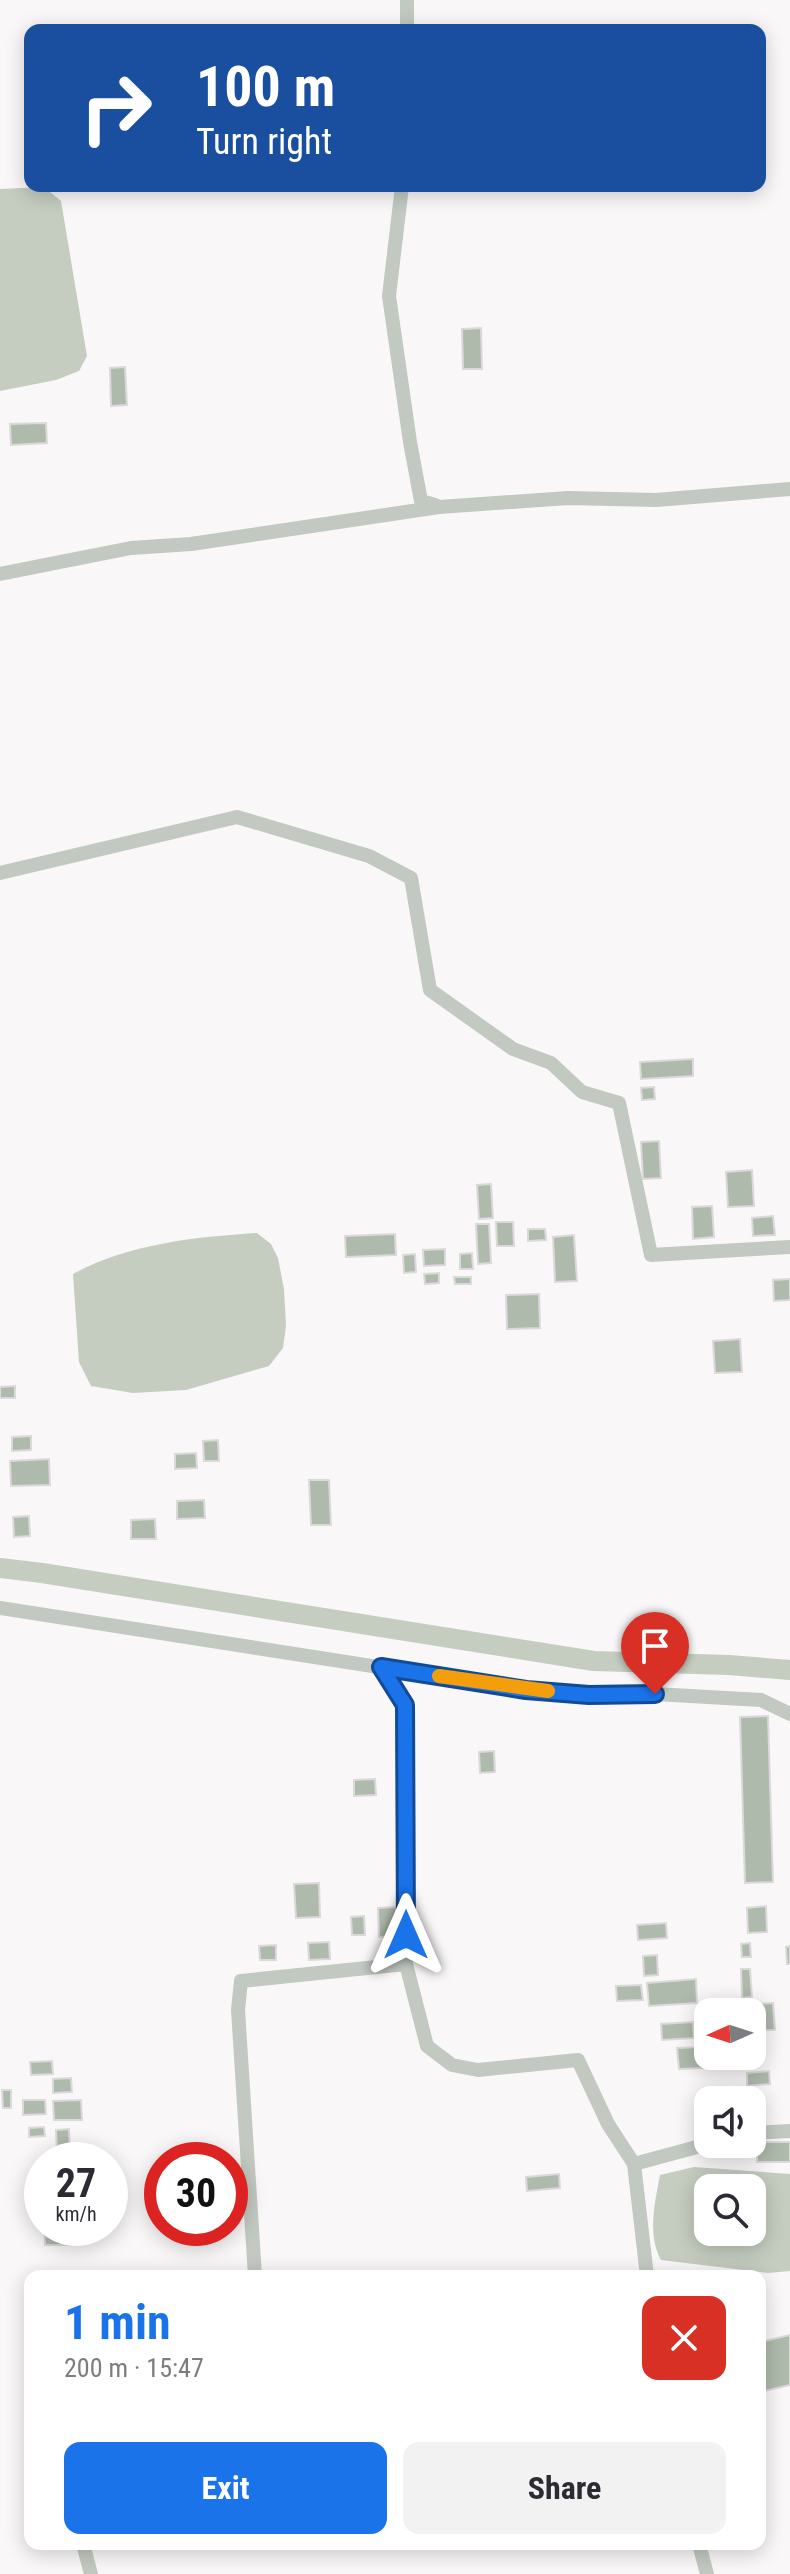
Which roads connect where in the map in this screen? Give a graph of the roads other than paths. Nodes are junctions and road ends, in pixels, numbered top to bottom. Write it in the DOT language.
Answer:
graph roads {
  1 [pos="407,0"];
  2 [pos="407,24"];
  3 [pos="401,192"];
  4 [pos="790,489"];
  5 [pos="439,507"];
  6 [pos="0,574"];
  7 [pos="0,873"];
  8 [pos="790,1247"];
  9 [pos="0,1608"];
  10 [pos="381,1667"];
  11 [pos="790,1714"];
  12 [pos="406,1964"];
  13 [pos="790,2131"];
  14 [pos="766,2132"];
  15 [pos="694,2148"];
  16 [pos="634,2164"];
  17 [pos="255,2270"];
  18 [pos="646,2270"];
  19 [pos="85,2550"];
  20 [pos="701,2550"];
  21 [pos="91,2574"];
  22 [pos="707,2574"];
  1 -- 2 [label="street"];
  3 -- 5 [label="street"];
  4 -- 5 [label="street"];
  5 -- 6 [label="street"];
  7 -- 8 [label="street"];
  9 -- 10 [label="street"];
  10 -- 11 [label="street"];
  10 -- 12 [label="street"];
  12 -- 16 [label="street"];
  12 -- 17 [label="street"];
  13 -- 14 [label="street"];
  15 -- 16 [label="street"];
  16 -- 18 [label="street"];
  19 -- 21 [label="street"];
  20 -- 22 [label="street"];
}
